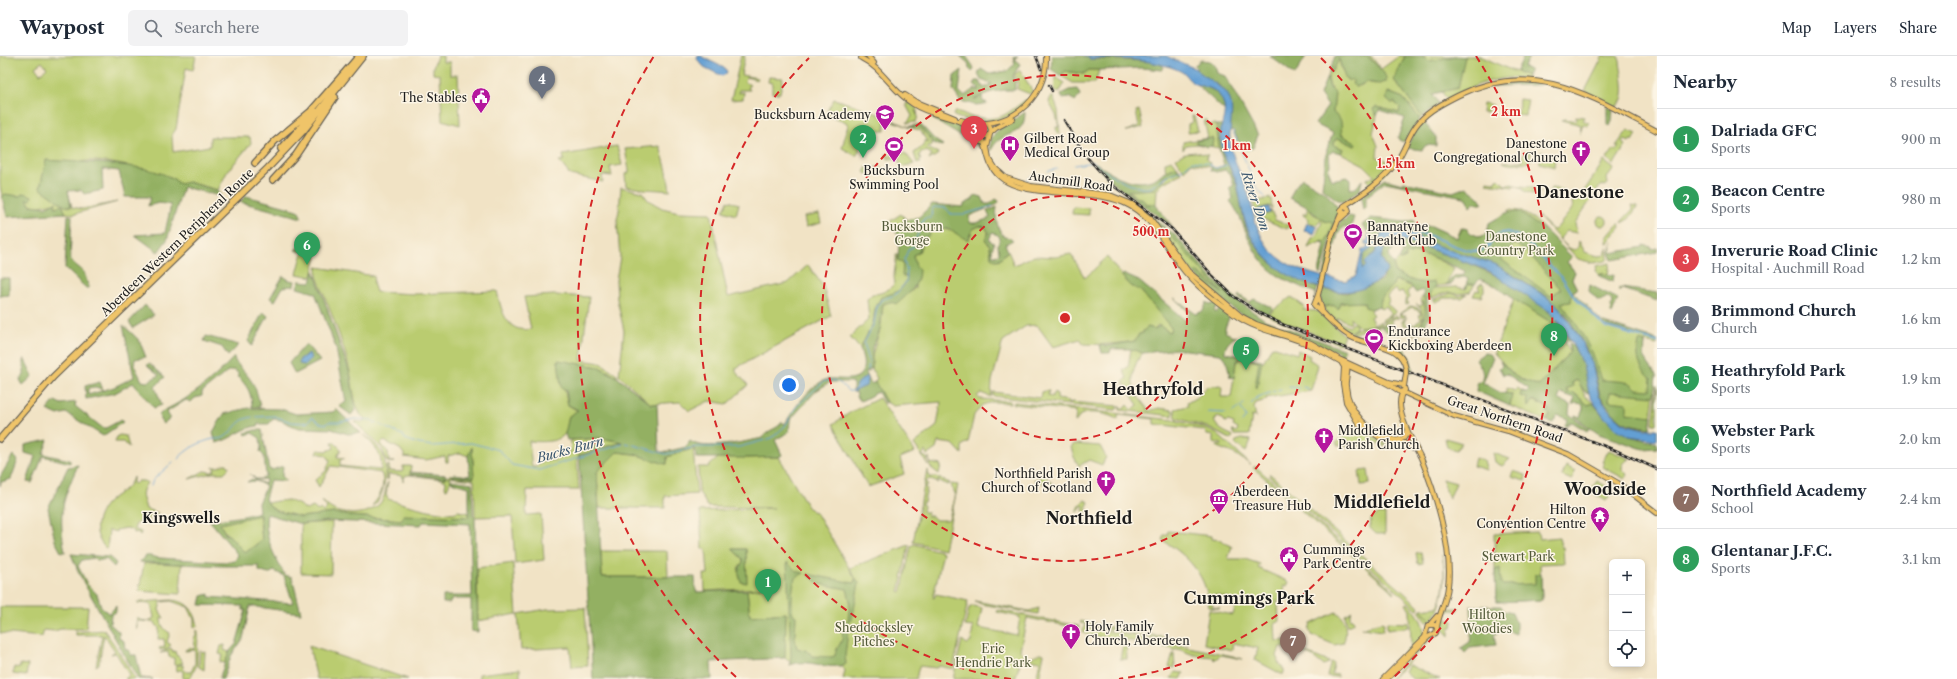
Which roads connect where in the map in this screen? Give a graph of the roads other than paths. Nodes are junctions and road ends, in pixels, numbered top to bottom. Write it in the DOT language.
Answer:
graph roads {
  1 [pos="359,56"];
  2 [pos="364,56"];
  3 [pos="868,56"];
  4 [pos="1047,56"];
  5 [pos="861,57"];
  6 [pos="960,122"];
  7 [pos="984,124"];
  8 [pos="1657,131"];
  9 [pos="990,134"];
  10 [pos="979,135"];
  11 [pos="986,153"];
  12 [pos="255,163"];
  13 [pos="267,167"];
  14 [pos="259,175"];
  15 [pos="273,180"];
  16 [pos="1347,207"];
  17 [pos="1343,212"];
  18 [pos="1341,361"];
  19 [pos="1347,368"];
  20 [pos="1384,380"];
  21 [pos="1401,389"];
  22 [pos="1406,432"];
  23 [pos="0,434"];
  24 [pos="0,439"];
  25 [pos="1396,441"];
  26 [pos="1412,444"];
  27 [pos="1657,510"];
  28 [pos="1657,513"];
  29 [pos="1431,624"];
  30 [pos="1436,627"];
  31 [pos="1426,631"];
  32 [pos="1432,635"];
  33 [pos="1383,679"];
  34 [pos="1387,679"];
  1 -- 12 [label="highway"];
  1 -- 13 [label="highway, Aberdeen Western Peripheral Route"];
  2 -- 13 [label="highway, Aberdeen Western Peripheral Route"];
  2 -- 15 [label="highway"];
  3 -- 7 [label="main road"];
  4 -- 7 [label="main road"];
  4 -- 9 [label="main road"];
  5 -- 6 [label="main road"];
  6 -- 10 [label="main road"];
  6 -- 11 [label="main road"];
  7 -- 9 [label="main road"];
  7 -- 10 [label="main road"];
  8 -- 16 [label="main road"];
  9 -- 10 [label="main road"];
  9 -- 18 [label="main road, Auchmill Road"];
  10 -- 11 [label="main road, Auchmill Road"];
  11 -- 18 [label="main road, Auchmill Road"];
  13 -- 14 [label="highway, Aberdeen Western Peripheral Route"];
  14 -- 23 [label="highway, Aberdeen Western Peripheral Route"];
  14 -- 24 [label="highway, Aberdeen Western Peripheral Route"];
  16 -- 17 [label="main road"];
  16 -- 17 [label="main road"];
  17 -- 21 [label="main road"];
  18 -- 19 [label="main road, Auchmill Road"];
  18 -- 20 [label="main road, Auchmill Road"];
  18 -- 25 [label="main road"];
  19 -- 21 [label="main road, Great Northern Road"];
  19 -- 25 [label="main road"];
  20 -- 21 [label="main road, Great Northern Road"];
  21 -- 22 [label="main road"];
  21 -- 26 [label="main road"];
  21 -- 27 [label="main road, Great Northern Road"];
  21 -- 28 [label="main road, Great Northern Road"];
  22 -- 25 [label="main road"];
  22 -- 26 [label="main road"];
  25 -- 26 [label="main road"];
  25 -- 26 [label="main road"];
  26 -- 29 [label="main road"];
  26 -- 30 [label="main road"];
  29 -- 30 [label="main road"];
  29 -- 31 [label="main road"];
  30 -- 32 [label="main road"];
  31 -- 32 [label="main road"];
  31 -- 33 [label="main road"];
  32 -- 34 [label="main road"];
}
